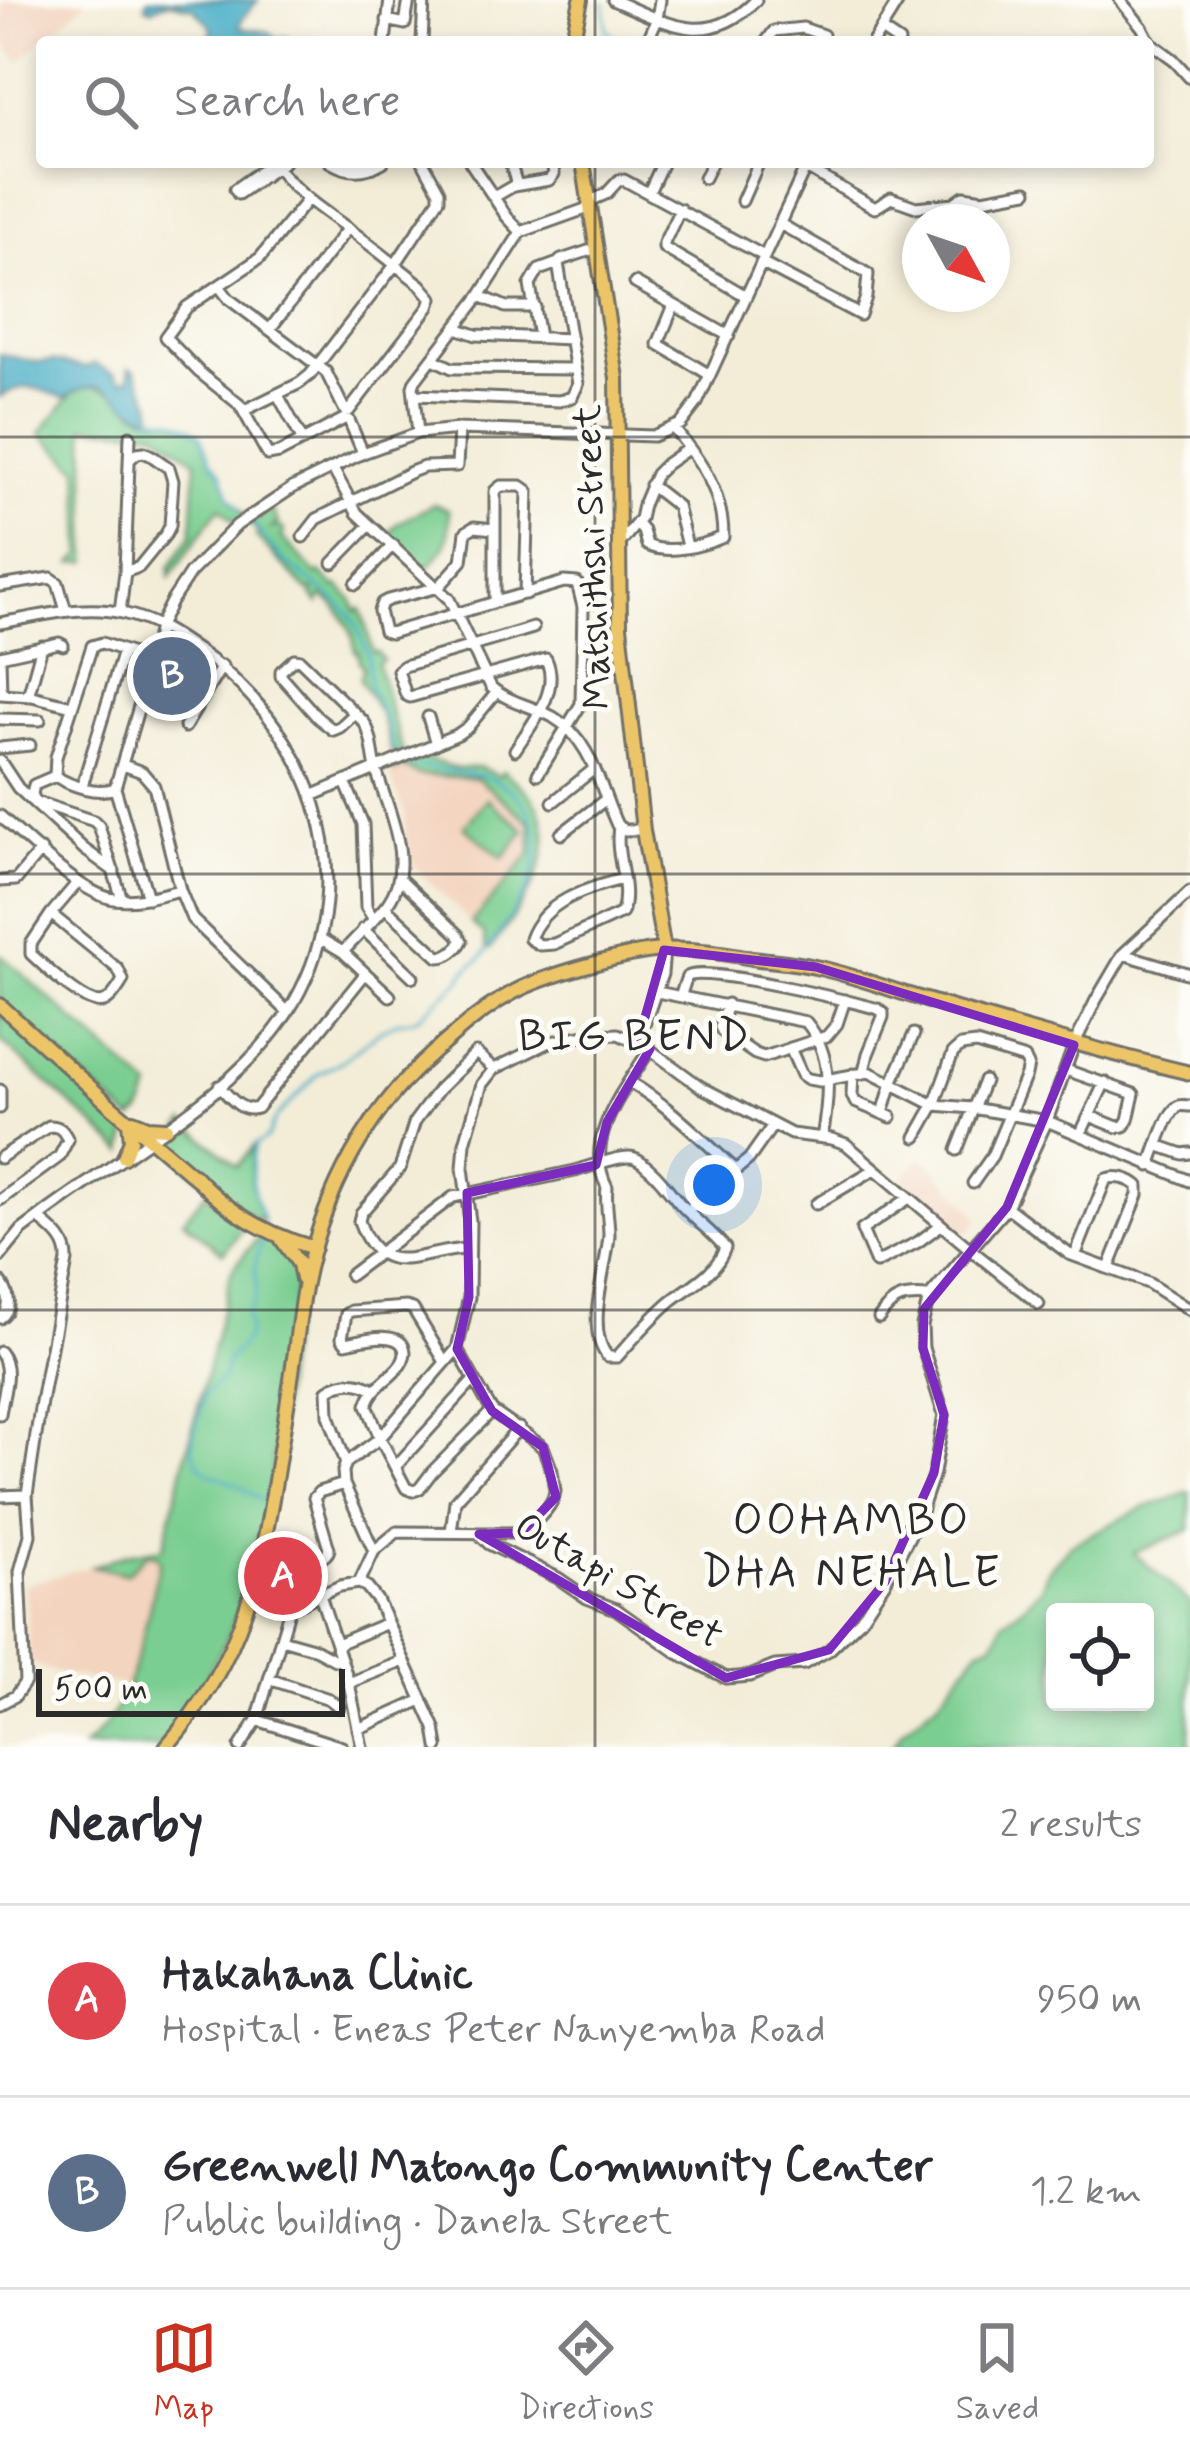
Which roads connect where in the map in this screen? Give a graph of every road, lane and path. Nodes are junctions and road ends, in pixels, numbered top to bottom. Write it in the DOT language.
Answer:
graph roads {
  1 [pos="390,0"];
  2 [pos="410,0"];
  3 [pos="424,0"];
  4 [pos="581,0"];
  5 [pos="613,0"];
  6 [pos="660,0"];
  7 [pos="756,0"];
  8 [pos="899,0"];
  9 [pos="1120,0"];
  10 [pos="657,19"];
  11 [pos="387,20"];
  12 [pos="880,30"];
  13 [pos="386,36"];
  14 [pos="422,36"];
  15 [pos="573,36"];
  16 [pos="650,36"];
  17 [pos="771,36"];
  18 [pos="822,36"];
  19 [pos="876,36"];
  20 [pos="890,36"];
  21 [pos="1147,36"];
  22 [pos="1154,45"];
  23 [pos="1190,79"];
  24 [pos="280,168"];
  25 [pos="344,168"];
  26 [pos="373,168"];
  27 [pos="426,168"];
  28 [pos="474,168"];
  29 [pos="512,168"];
  30 [pos="553,168"];
  31 [pos="585,168"];
  32 [pos="660,168"];
  33 [pos="709,168"];
  34 [pos="756,168"];
  35 [pos="801,168"];
  36 [pos="811,168"];
  37 [pos="704,178"];
  38 [pos="518,185"];
  39 [pos="1027,191"];
  40 [pos="650,192"];
  41 [pos="494,197"];
  42 [pos="308,199"];
  43 [pos="742,201"];
  44 [pos="590,204"];
  45 [pos="680,209"];
  46 [pos="780,224"];
  47 [pos="348,228"];
  48 [pos="521,232"];
  49 [pos="597,248"];
  50 [pos="763,260"];
  51 [pos="558,263"];
  52 [pos="395,265"];
  53 [pos="635,283"];
  54 [pos="218,286"];
  55 [pos="479,296"];
  56 [pos="746,296"];
  57 [pos="674,305"];
  58 [pos="535,307"];
  59 [pos="456,328"];
  60 [pos="270,329"];
  61 [pos="729,336"];
  62 [pos="539,338"];
  63 [pos="571,339"];
  64 [pos="433,359"];
  65 [pos="318,366"];
  66 [pos="575,369"];
  67 [pos="710,375"];
  68 [pos="278,394"];
  69 [pos="415,395"];
  70 [pos="245,410"];
  71 [pos="347,415"];
  72 [pos="459,429"];
  73 [pos="674,429"];
  74 [pos="418,433"];
  75 [pos="130,436"];
  76 [pos="617,436"];
  77 [pos="303,441"];
  78 [pos="689,448"];
  79 [pos="363,453"];
  80 [pos="130,459"];
  81 [pos="333,469"];
  82 [pos="650,485"];
  83 [pos="350,502"];
  84 [pos="637,524"];
  85 [pos="370,525"];
  86 [pos="494,529"];
  87 [pos="303,537"];
  88 [pos="393,545"];
  89 [pos="618,546"];
  90 [pos="687,546"];
  91 [pos="333,563"];
  92 [pos="125,572"];
  93 [pos="356,584"];
  94 [pos="0,586"];
  95 [pos="439,587"];
  96 [pos="525,594"];
  97 [pos="495,602"];
  98 [pos="66,611"];
  99 [pos="120,613"];
  100 [pos="457,614"];
  101 [pos="0,623"];
  102 [pos="159,626"];
  103 [pos="533,628"];
  104 [pos="63,645"];
  105 [pos="42,646"];
  106 [pos="471,648"];
  107 [pos="123,652"];
  108 [pos="0,656"];
  109 [pos="152,662"];
  110 [pos="222,666"];
  111 [pos="484,676"];
  112 [pos="496,693"];
  113 [pos="1,694"];
  114 [pos="28,696"];
  115 [pos="72,706"];
  116 [pos="540,711"];
  117 [pos="355,713"];
  118 [pos="428,716"];
  119 [pos="0,719"];
  120 [pos="40,720"];
  121 [pos="185,727"];
  122 [pos="567,727"];
  123 [pos="436,744"];
  124 [pos="30,746"];
  125 [pos="0,748"];
  126 [pos="515,750"];
  127 [pos="0,761"];
  128 [pos="124,765"];
  129 [pos="594,769"];
  130 [pos="376,770"];
  131 [pos="538,773"];
  132 [pos="55,776"];
  133 [pos="345,782"];
  134 [pos="82,786"];
  135 [pos="115,788"];
  136 [pos="314,795"];
  137 [pos="607,799"];
  138 [pos="35,801"];
  139 [pos="553,802"];
  140 [pos="0,816"];
  141 [pos="619,827"];
  142 [pos="643,830"];
  143 [pos="561,835"];
  144 [pos="41,850"];
  145 [pos="114,871"];
  146 [pos="399,878"];
  147 [pos="623,878"];
  148 [pos="0,881"];
  149 [pos="78,883"];
  150 [pos="180,890"];
  151 [pos="1190,892"];
  152 [pos="148,898"];
  153 [pos="122,899"];
  154 [pos="385,907"];
  155 [pos="51,914"];
  156 [pos="373,918"];
  157 [pos="363,929"];
  158 [pos="321,939"];
  159 [pos="664,950"];
  160 [pos="343,952"];
  161 [pos="1123,954"];
  162 [pos="365,974"];
  163 [pos="1190,974"];
  164 [pos="413,977"];
  165 [pos="657,992"];
  166 [pos="390,996"];
  167 [pos="680,996"];
  168 [pos="845,1000"];
  169 [pos="727,1004"];
  170 [pos="0,1005"];
  171 [pos="288,1012"];
  172 [pos="914,1034"];
  173 [pos="818,1040"];
  174 [pos="638,1042"];
  175 [pos="1075,1045"];
  176 [pos="790,1048"];
  177 [pos="650,1049"];
  178 [pos="494,1070"];
  179 [pos="1066,1070"];
  180 [pos="859,1073"];
  181 [pos="1190,1073"];
  182 [pos="828,1079"];
  183 [pos="984,1081"];
  184 [pos="629,1082"];
  185 [pos="1105,1082"];
  186 [pos="892,1083"];
  187 [pos="219,1086"];
  188 [pos="0,1090"];
  189 [pos="934,1105"];
  190 [pos="1190,1106"];
  191 [pos="0,1108"];
  192 [pos="972,1108"];
  193 [pos="1008,1113"];
  194 [pos="1090,1116"];
  195 [pos="1047,1120"];
  196 [pos="130,1121"];
  197 [pos="773,1125"];
  198 [pos="167,1127"];
  199 [pos="1080,1135"];
  200 [pos="916,1137"];
  201 [pos="822,1138"];
  202 [pos="150,1139"];
  203 [pos="1157,1145"];
  204 [pos="957,1150"];
  205 [pos="167,1154"];
  206 [pos="1190,1154"];
  207 [pos="127,1155"];
  208 [pos="0,1158"];
  209 [pos="599,1165"];
  210 [pos="1150,1166"];
  211 [pos="875,1168"];
  212 [pos="736,1170"];
  213 [pos="1190,1181"];
  214 [pos="974,1183"];
  215 [pos="467,1193"];
  216 [pos="909,1198"];
  217 [pos="0,1200"];
  218 [pos="816,1204"];
  219 [pos="1006,1207"];
  220 [pos="687,1211"];
  221 [pos="38,1217"];
  222 [pos="941,1225"];
  223 [pos="320,1228"];
  224 [pos="283,1239"];
  225 [pos="314,1249"];
  226 [pos="469,1249"];
  227 [pos="970,1250"];
  228 [pos="380,1252"];
  229 [pos="1075,1256"];
  230 [pos="0,1257"];
  231 [pos="1109,1268"];
  232 [pos="350,1275"];
  233 [pos="0,1281"];
  234 [pos="303,1292"];
  235 [pos="929,1298"];
  236 [pos="1039,1304"];
  237 [pos="1190,1310"];
  238 [pos="0,1318"];
  239 [pos="879,1318"];
  240 [pos="457,1349"];
  241 [pos="0,1352"];
  242 [pos="445,1362"];
  243 [pos="474,1380"];
  244 [pos="374,1389"];
  245 [pos="492,1411"];
  246 [pos="0,1414"];
  247 [pos="519,1428"];
  248 [pos="380,1438"];
  249 [pos="346,1463"];
  250 [pos="396,1466"];
  251 [pos="344,1484"];
  252 [pos="0,1496"];
  253 [pos="27,1496"];
  254 [pos="451,1532"];
  255 [pos="479,1534"];
  256 [pos="374,1551"];
  257 [pos="359,1583"];
  258 [pos="319,1596"];
  259 [pos="258,1598"];
  260 [pos="290,1608"];
  261 [pos="386,1623"];
  262 [pos="281,1639"];
  263 [pos="337,1644"];
  264 [pos="342,1661"];
  265 [pos="404,1661"];
  266 [pos="269,1679"];
  267 [pos="349,1683"];
  268 [pos="422,1700"];
  269 [pos="0,1704"];
  270 [pos="339,1707"];
  271 [pos="257,1720"];
  272 [pos="358,1729"];
  273 [pos="438,1744"];
  274 [pos="166,1747"];
  275 [pos="240,1747"];
  276 [pos="342,1747"];
  277 [pos="362,1747"];
  278 [pos="421,1747"];
  1 -- 11 [label="street"];
  2 -- 11 [label="street"];
  3 -- 14 [label="street"];
  4 -- 15 [label="main road"];
  5 -- 10 [label="street"];
  6 -- 10 [label="street"];
  7 -- 10 [label="street"];
  8 -- 12 [label="street"];
  9 -- 21 [label="street"];
  10 -- 16 [label="street"];
  11 -- 13 [label="street"];
  12 -- 19 [label="street"];
  12 -- 20 [label="street"];
  17 -- 18 [label="street"];
  22 -- 23 [label="street"];
  24 -- 42 [label="street"];
  25 -- 26 [label="street"];
  27 -- 52 [label="street"];
  28 -- 41 [label="street"];
  29 -- 38 [label="street"];
  30 -- 38 [label="street"];
  31 -- 44 [label="main road, Matshithshi Street"];
  32 -- 40 [label="street"];
  33 -- 37 [label="street"];
  34 -- 43 [label="street"];
  35 -- 46 [label="street"];
  36 -- 39 [label="street"];
  38 -- 41 [label="street"];
  40 -- 44 [label="street"];
  40 -- 45 [label="street"];
  41 -- 48 [label="street"];
  42 -- 47 [label="street"];
  42 -- 54 [label="street"];
  44 -- 48 [label="street"];
  44 -- 49 [label="main road, Matshithshi Street"];
  45 -- 50 [label="street"];
  45 -- 56 [label="street"];
  46 -- 50 [label="street"];
  46 -- 50 [label="street"];
  47 -- 52 [label="street"];
  47 -- 60 [label="street"];
  48 -- 55 [label="street"];
  49 -- 51 [label="street"];
  49 -- 76 [label="main road, Matshithshi Street"];
  50 -- 56 [label="street"];
  51 -- 58 [label="street"];
  51 -- 63 [label="street"];
  52 -- 65 [label="street"];
  52 -- 71 [label="street"];
  53 -- 57 [label="street"];
  54 -- 60 [label="street"];
  54 -- 70 [label="street"];
  55 -- 58 [label="street"];
  55 -- 59 [label="street"];
  56 -- 61 [label="street"];
  57 -- 61 [label="street"];
  57 -- 67 [label="street"];
  58 -- 62 [label="street"];
  59 -- 62 [label="street"];
  59 -- 64 [label="street"];
  60 -- 65 [label="street"];
  61 -- 67 [label="street"];
  62 -- 63 [label="street"];
  63 -- 66 [label="street"];
  64 -- 66 [label="street"];
  64 -- 69 [label="street"];
  65 -- 68 [label="street"];
  65 -- 71 [label="street"];
  66 -- 69 [label="street"];
  67 -- 73 [label="street"];
  68 -- 70 [label="street"];
  68 -- 77 [label="street"];
  69 -- 74 [label="street"];
  70 -- 77 [label="street"];
  71 -- 77 [label="street"];
  71 -- 79 [label="street"];
  72 -- 74 [label="street"];
  72 -- 76 [label="street"];
  72 -- 83 [label="street"];
  73 -- 76 [label="street"];
  73 -- 78 [label="street"];
  74 -- 79 [label="street"];
  75 -- 80 [label="street"];
  76 -- 89 [label="main road, Matshithshi Street"];
  78 -- 82 [label="street"];
  78 -- 90 [label="street"];
  79 -- 81 [label="street"];
  80 -- 92 [label="street"];
  80 -- 92 [label="street"];
  81 -- 83 [label="street"];
  81 -- 102 [label="street"];
  82 -- 84 [label="street"];
  82 -- 90 [label="street"];
  83 -- 85 [label="street"];
  83 -- 87 [label="street"];
  84 -- 89 [label="street"];
  84 -- 90 [label="street"];
  85 -- 88 [label="street"];
  85 -- 91 [label="street"];
  86 -- 95 [label="street"];
  86 -- 96 [label="street"];
  86 -- 97 [label="street"];
  88 -- 93 [label="street"];
  88 -- 95 [label="street"];
  89 -- 142 [label="main road, Matshithshi Street"];
  92 -- 99 [label="street"];
  94 -- 98 [label="street"];
  95 -- 100 [label="street"];
  95 -- 100 [label="street"];
  96 -- 97 [label="street"];
  96 -- 122 [label="street"];
  97 -- 100 [label="street"];
  98 -- 99 [label="street"];
  98 -- 101 [label="street"];
  99 -- 102 [label="street"];
  100 -- 106 [label="street"];
  102 -- 109 [label="street"];
  102 -- 110 [label="street"];
  103 -- 106 [label="street"];
  104 -- 105 [label="street"];
  105 -- 108 [label="street"];
  105 -- 114 [label="street"];
  106 -- 111 [label="street"];
  106 -- 111 [label="street"];
  107 -- 109 [label="street"];
  107 -- 115 [label="street"];
  107 -- 134 [label="street"];
  108 -- 113 [label="street"];
  109 -- 128 [label="street"];
  110 -- 121 [label="street"];
  110 -- 136 [label="street"];
  111 -- 112 [label="street"];
  111 -- 116 [label="street"];
  112 -- 116 [label="street"];
  112 -- 123 [label="street"];
  113 -- 114 [label="street"];
  114 -- 115 [label="street"];
  115 -- 132 [label="street"];
  116 -- 122 [label="street"];
  116 -- 126 [label="street"];
  117 -- 117 [label="street"];
  117 -- 130 [label="street"];
  118 -- 123 [label="street"];
  119 -- 120 [label="street"];
  122 -- 129 [label="street"];
  122 -- 131 [label="street"];
  123 -- 130 [label="street"];
  124 -- 125 [label="street"];
  127 -- 138 [label="street"];
  128 -- 135 [label="street"];
  128 -- 150 [label="street"];
  129 -- 137 [label="street"];
  129 -- 139 [label="street"];
  130 -- 133 [label="street"];
  130 -- 146 [label="street"];
  132 -- 134 [label="street"];
  132 -- 138 [label="street"];
  133 -- 136 [label="street"];
  133 -- 156 [label="street"];
  134 -- 135 [label="street"];
  135 -- 152 [label="street"];
  136 -- 158 [label="street"];
  137 -- 141 [label="street"];
  137 -- 143 [label="street"];
  138 -- 145 [label="street"];
  138 -- 145 [label="street"];
  140 -- 144 [label="street"];
  141 -- 142 [label="street"];
  141 -- 147 [label="street"];
  142 -- 159 [label="main road, Matshithshi Street"];
  144 -- 148 [label="street"];
  144 -- 149 [label="street"];
  145 -- 153 [label="street"];
  146 -- 154 [label="street"];
  146 -- 154 [label="street"];
  147 -- 147 [label="street"];
  149 -- 153 [label="street"];
  149 -- 155 [label="street"];
  150 -- 152 [label="street"];
  150 -- 171 [label="street"];
  151 -- 161 [label="street"];
  152 -- 153 [label="street"];
  154 -- 156 [label="street"];
  155 -- 155 [label="street"];
  156 -- 157 [label="street"];
  157 -- 160 [label="street"];
  157 -- 164 [label="street"];
  158 -- 160 [label="street"];
  158 -- 171 [label="street"];
  159 -- 165 [label="street"];
  159 -- 175 [label="main road"];
  159 -- 223 [label="main road"];
  160 -- 162 [label="street"];
  161 -- 163 [label="street"];
  161 -- 175 [label="street"];
  162 -- 166 [label="street"];
  162 -- 187 [label="street"];
  165 -- 167 [label="street"];
  165 -- 174 [label="street"];
  167 -- 168 [label="street"];
  167 -- 169 [label="street"];
  168 -- 173 [label="street"];
  168 -- 180 [label="street"];
  169 -- 173 [label="street"];
  169 -- 176 [label="street"];
  170 -- 196 [label="main road"];
  171 -- 187 [label="street"];
  172 -- 186 [label="street"];
  173 -- 176 [label="street"];
  173 -- 182 [label="street"];
  174 -- 177 [label="street"];
  174 -- 178 [label="street"];
  175 -- 179 [label="street"];
  175 -- 181 [label="main road"];
  176 -- 182 [label="street"];
  177 -- 184 [label="street"];
  177 -- 197 [label="street"];
  178 -- 215 [label="street"];
  178 -- 228 [label="street"];
  179 -- 185 [label="street"];
  179 -- 195 [label="street"];
  180 -- 182 [label="street"];
  180 -- 186 [label="street"];
  180 -- 186 [label="street"];
  182 -- 201 [label="street"];
  183 -- 192 [label="street"];
  184 -- 209 [label="street"];
  184 -- 212 [label="street"];
  185 -- 194 [label="street"];
  185 -- 194 [label="street"];
  186 -- 189 [label="street"];
  187 -- 198 [label="street"];
  188 -- 191 [label="street"];
  189 -- 192 [label="street"];
  189 -- 193 [label="street"];
  189 -- 200 [label="street"];
  190 -- 203 [label="street"];
  192 -- 193 [label="street"];
  192 -- 204 [label="street"];
  193 -- 195 [label="street"];
  193 -- 214 [label="street"];
  194 -- 199 [label="street"];
  195 -- 199 [label="street"];
  195 -- 219 [label="street"];
  196 -- 198 [label="main road"];
  196 -- 202 [label="main road"];
  196 -- 207 [label="main road"];
  197 -- 201 [label="street"];
  197 -- 212 [label="street"];
  198 -- 202 [label="street"];
  198 -- 205 [label="main road"];
  199 -- 210 [label="street"];
  201 -- 211 [label="street"];
  202 -- 205 [label="main road"];
  202 -- 207 [label="street"];
  203 -- 206 [label="street"];
  203 -- 210 [label="street"];
  205 -- 207 [label="main road"];
  205 -- 224 [label="main road"];
  207 -- 221 [label="street"];
  208 -- 217 [label="street"];
  209 -- 215 [label="street"];
  209 -- 220 [label="street"];
  209 -- 220 [label="street"];
  210 -- 213 [label="street"];
  211 -- 216 [label="street"];
  211 -- 218 [label="street"];
  212 -- 220 [label="street"];
  215 -- 226 [label="street"];
  215 -- 228 [label="street"];
  216 -- 222 [label="street"];
  216 -- 222 [label="street"];
  219 -- 227 [label="street"];
  219 -- 229 [label="street"];
  221 -- 230 [label="street"];
  221 -- 253 [label="street"];
  222 -- 227 [label="street"];
  223 -- 224 [label="main road"];
  223 -- 225 [label="main road"];
  224 -- 225 [label="main road"];
  224 -- 234 [label="main road"];
  225 -- 234 [label="main road"];
  226 -- 228 [label="street"];
  226 -- 240 [label="street"];
  227 -- 235 [label="street"];
  227 -- 236 [label="street"];
  228 -- 232 [label="street"];
  229 -- 231 [label="street"];
  229 -- 231 [label="street"];
  231 -- 237 [label="street"];
  233 -- 238 [label="street"];
  234 -- 259 [label="main road"];
  235 -- 239 [label="street"];
  235 -- 255 [label="street, Outapi Street"];
  240 -- 242 [label="street"];
  240 -- 243 [label="street"];
  241 -- 246 [label="street"];
  242 -- 244 [label="street"];
  242 -- 248 [label="street"];
  243 -- 245 [label="street"];
  243 -- 250 [label="street"];
  244 -- 248 [label="street"];
  244 -- 249 [label="street"];
  245 -- 247 [label="street"];
  245 -- 250 [label="street"];
  247 -- 254 [label="street"];
  247 -- 255 [label="street"];
  248 -- 249 [label="street"];
  248 -- 250 [label="street"];
  249 -- 251 [label="street"];
  251 -- 256 [label="street"];
  251 -- 258 [label="street"];
  252 -- 253 [label="street"];
  253 -- 269 [label="street"];
  254 -- 255 [label="street"];
  254 -- 256 [label="street"];
  256 -- 257 [label="street"];
  257 -- 258 [label="street"];
  257 -- 261 [label="street"];
  258 -- 260 [label="street"];
  258 -- 263 [label="street"];
  259 -- 260 [label="street"];
  259 -- 274 [label="main road"];
  260 -- 262 [label="street"];
  261 -- 263 [label="street"];
  261 -- 265 [label="street"];
  262 -- 264 [label="street"];
  262 -- 266 [label="street"];
  263 -- 264 [label="street"];
  264 -- 267 [label="street"];
  265 -- 267 [label="street"];
  265 -- 268 [label="street"];
  266 -- 270 [label="street"];
  266 -- 271 [label="street"];
  267 -- 272 [label="street"];
  268 -- 272 [label="street"];
  268 -- 273 [label="street"];
  271 -- 275 [label="street"];
  271 -- 276 [label="street"];
  272 -- 277 [label="street"];
  273 -- 278 [label="street"];
}
